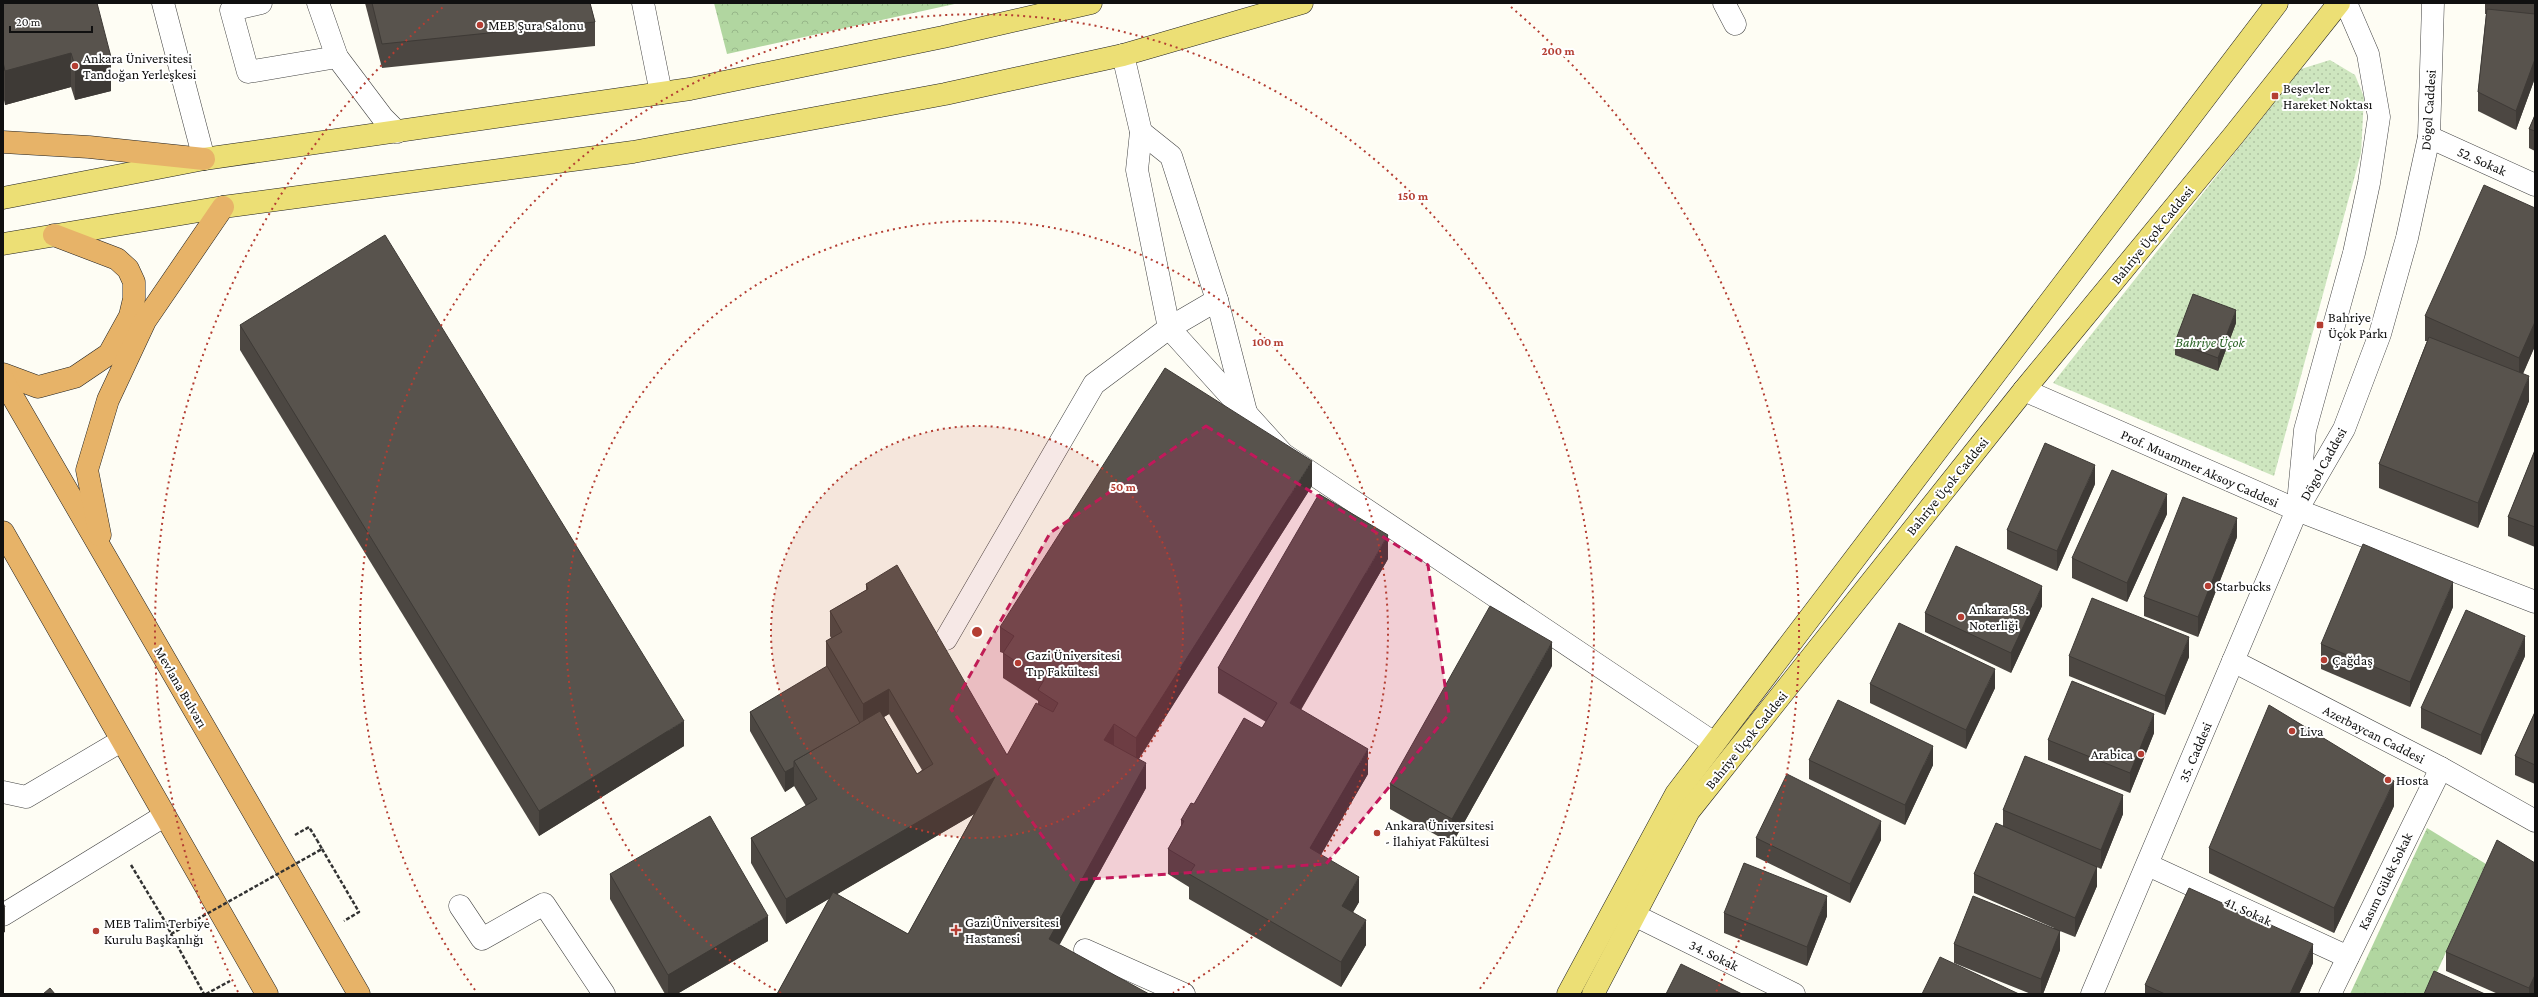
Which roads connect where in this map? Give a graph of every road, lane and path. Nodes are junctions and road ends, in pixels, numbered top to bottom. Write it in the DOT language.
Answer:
graph roads {
  1 [pos="163,3"];
  2 [pos="261,3"];
  3 [pos="318,3"];
  4 [pos="643,3"];
  5 [pos="1091,3"];
  6 [pos="1302,3"];
  7 [pos="1724,3"];
  8 [pos="2277,3"];
  9 [pos="2338,3"];
  10 [pos="2346,3"];
  11 [pos="2434,3"];
  12 [pos="230,6"];
  13 [pos="1735,24"];
  14 [pos="1123,55"];
  15 [pos="337,57"];
  16 [pos="661,93"];
  17 [pos="397,132"];
  18 [pos="1141,132"];
  19 [pos="2429,137"];
  20 [pos="3,142"];
  21 [pos="204,159"];
  22 [pos="2535,185"];
  23 [pos="5,198"];
  24 [pos="223,207"];
  25 [pos="54,235"];
  26 [pos="3,244"];
  27 [pos="1217,300"];
  28 [pos="1169,328"];
  29 [pos="3,374"];
  30 [pos="3,380"];
  31 [pos="2024,390"];
  32 [pos="1247,415"];
  33 [pos="2297,510"];
  34 [pos="3,532"];
  35 [pos="103,554"];
  36 [pos="2535,602"];
  37 [pos="946,639"];
  38 [pos="2233,661"];
  39 [pos="122,741"];
  40 [pos="1714,743"];
  41 [pos="2441,768"];
  42 [pos="3,792"];
  43 [pos="164,816"];
  44 [pos="2535,821"];
  45 [pos="317,840"];
  46 [pos="118,844"];
  47 [pos="322,849"];
  48 [pos="2148,865"];
  49 [pos="351,898"];
  50 [pos="460,906"];
  51 [pos="3,915"];
  52 [pos="1634,915"];
  53 [pos="171,934"];
  54 [pos="1085,950"];
  55 [pos="2348,957"];
  56 [pos="204,994"];
  57 [pos="267,994"];
  58 [pos="359,994"];
  59 [pos="604,994"];
  60 [pos="1184,994"];
  61 [pos="1568,994"];
  62 [pos="1593,994"];
  63 [pos="1794,994"];
  64 [pos="2092,994"];
  65 [pos="2330,994"];
  1 -- 21 [label="street"];
  2 -- 12 [label="street"];
  3 -- 15 [label="street"];
  4 -- 16 [label="street"];
  5 -- 16 [label="main road"];
  6 -- 14 [label="main road"];
  7 -- 13 [label="street"];
  8 -- 40 [label="main road, Bahriye Üçok Caddesi"];
  9 -- 31 [label="main road, Bahriye Üçok Caddesi"];
  10 -- 33 [label="street, Dögol Caddesi"];
  11 -- 19 [label="street, Dögol Caddesi"];
  12 -- 15 [label="street"];
  14 -- 18 [label="street"];
  14 -- 24 [label="main road"];
  15 -- 17 [label="street"];
  16 -- 17 [label="main road"];
  17 -- 21 [label="main road"];
  18 -- 27 [label="street"];
  18 -- 28 [label="street"];
  19 -- 22 [label="street, 52. Sokak"];
  19 -- 33 [label="street, Dögol Caddesi"];
  20 -- 21 [label="highway"];
  21 -- 23 [label="main road"];
  24 -- 25 [label="main road"];
  24 -- 35 [label="highway"];
  25 -- 26 [label="main road"];
  25 -- 29 [label="highway"];
  27 -- 28 [label="street"];
  27 -- 32 [label="street"];
  28 -- 32 [label="street"];
  28 -- 37 [label="street"];
  30 -- 35 [label="highway, Mevlana Bulvarı"];
  31 -- 33 [label="street, Prof. Muammer Aksoy Caddesi"];
  31 -- 52 [label="main road, Bahriye Üçok Caddesi"];
  32 -- 40 [label="street"];
  33 -- 36 [label="street, Prof. Muammer Aksoy Caddesi"];
  33 -- 38 [label="street, 35. Caddesi"];
  34 -- 39 [label="highway"];
  35 -- 58 [label="highway, Mevlana Bulvarı"];
  38 -- 41 [label="street, Azerbaycan Caddesi"];
  38 -- 48 [label="street, 35. Caddesi"];
  39 -- 42 [label="street"];
  39 -- 43 [label="highway"];
  40 -- 61 [label="main road, Bahriye Üçok Caddesi"];
  41 -- 44 [label="street, Azerbaycan Caddesi"];
  41 -- 55 [label="street, Kasım Gülek Sokak"];
  43 -- 46 [label="street"];
  43 -- 57 [label="highway"];
  45 -- 47 [label="path, bridge"];
  46 -- 51 [label="street"];
  46 -- 53 [label="path, bridge"];
  47 -- 49 [label="path"];
  47 -- 53 [label="path, bridge"];
  48 -- 55 [label="street, 41. Sokak"];
  48 -- 64 [label="street, 35. Caddesi"];
  50 -- 59 [label="street"];
  52 -- 62 [label="main road, Bahriye Üçok Caddesi"];
  52 -- 63 [label="street, 34. Sokak"];
  53 -- 56 [label="path"];
  54 -- 60 [label="street"];
  55 -- 65 [label="street, Kasım Gülek Sokak"];
}
